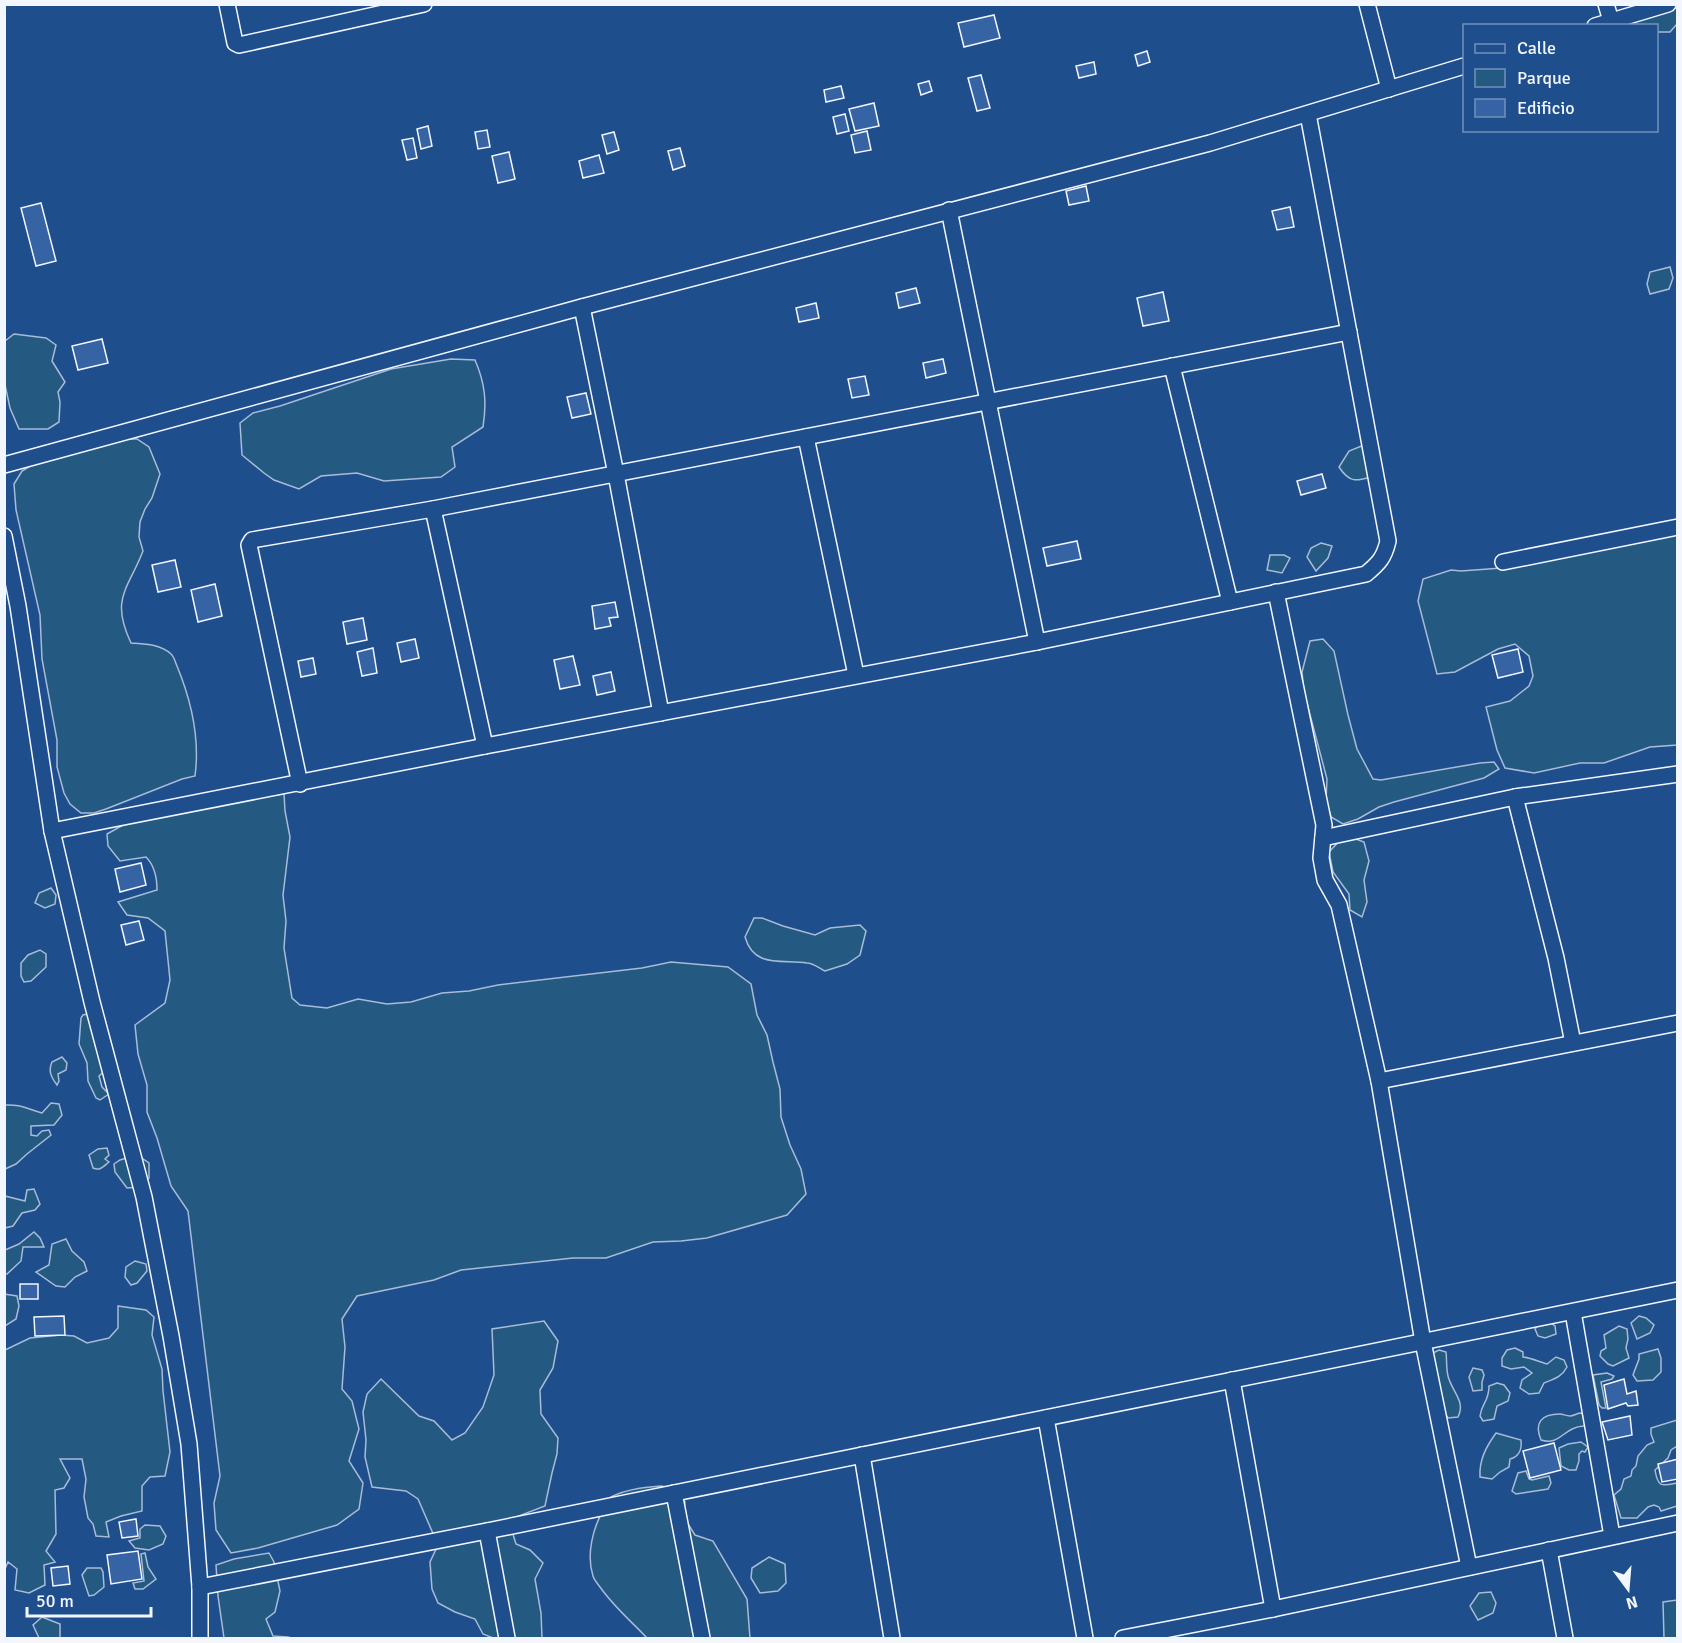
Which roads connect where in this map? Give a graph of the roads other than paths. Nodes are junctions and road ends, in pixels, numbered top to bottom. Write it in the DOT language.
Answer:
graph roads {
  1 [pos="227,4"];
  2 [pos="1367,4"];
  3 [pos="1606,4"];
  4 [pos="1668,4"];
  5 [pos="421,5"];
  6 [pos="1611,21"];
  7 [pos="1601,24"];
  8 [pos="1463,66"];
  9 [pos="1389,89"];
  10 [pos="1308,114"];
  11 [pos="949,210"];
  12 [pos="582,307"];
  13 [pos="1349,332"];
  14 [pos="1172,366"];
  15 [pos="988,402"];
  16 [pos="806,437"];
  17 [pos="4,465"];
  18 [pos="616,474"];
  19 [pos="433,509"];
  20 [pos="1677,527"];
  21 [pos="4,536"];
  22 [pos="1503,562"];
  23 [pos="1276,592"];
  24 [pos="1230,602"];
  25 [pos="1037,642"];
  26 [pos="856,675"];
  27 [pos="661,713"];
  28 [pos="485,746"];
  29 [pos="1677,774"];
  30 [pos="300,784"];
  31 [pos="1515,797"];
  32 [pos="52,831"];
  33 [pos="1323,838"];
  34 [pos="1677,1023"];
  35 [pos="1573,1043"];
  36 [pos="1379,1081"];
  37 [pos="1677,1290"];
  38 [pos="1574,1312"];
  39 [pos="1423,1342"];
  40 [pos="1232,1380"];
  41 [pos="1046,1418"];
  42 [pos="862,1455"];
  43 [pos="674,1493"];
  44 [pos="1677,1522"];
  45 [pos="486,1531"];
  46 [pos="1612,1536"];
  47 [pos="1549,1550"];
  48 [pos="1469,1567"];
  49 [pos="200,1587"];
  50 [pos="1274,1609"];
  51 [pos="200,1638"];
  52 [pos="507,1638"];
  53 [pos="702,1638"];
  54 [pos="892,1638"];
  55 [pos="1085,1638"];
  56 [pos="1124,1638"];
  57 [pos="1565,1638"];
  1 -- 5 [label="street"];
  2 -- 9 [label="street"];
  3 -- 6 [label="street"];
  4 -- 6 [label="street"];
  6 -- 7 [label="street"];
  8 -- 9 [label="street"];
  9 -- 10 [label="street"];
  10 -- 11 [label="street"];
  10 -- 13 [label="street"];
  11 -- 12 [label="street"];
  11 -- 15 [label="street"];
  12 -- 17 [label="street"];
  12 -- 18 [label="street"];
  13 -- 14 [label="street"];
  13 -- 23 [label="street"];
  14 -- 15 [label="street"];
  14 -- 24 [label="street"];
  15 -- 16 [label="street"];
  15 -- 25 [label="street"];
  16 -- 18 [label="street"];
  16 -- 26 [label="street"];
  18 -- 19 [label="street"];
  18 -- 27 [label="street"];
  19 -- 28 [label="street"];
  19 -- 30 [label="street"];
  20 -- 22 [label="street"];
  21 -- 32 [label="street"];
  23 -- 24 [label="street"];
  23 -- 33 [label="street"];
  24 -- 25 [label="street"];
  25 -- 26 [label="street"];
  26 -- 27 [label="street"];
  27 -- 28 [label="street"];
  28 -- 30 [label="street"];
  29 -- 31 [label="street"];
  30 -- 32 [label="street"];
  31 -- 33 [label="street"];
  31 -- 35 [label="street"];
  32 -- 49 [label="street"];
  33 -- 36 [label="street"];
  34 -- 35 [label="street"];
  35 -- 36 [label="street"];
  36 -- 39 [label="street"];
  37 -- 38 [label="street"];
  38 -- 39 [label="street"];
  38 -- 46 [label="street"];
  39 -- 40 [label="street"];
  39 -- 48 [label="street"];
  40 -- 41 [label="street"];
  40 -- 50 [label="street"];
  41 -- 42 [label="street"];
  41 -- 55 [label="street"];
  42 -- 43 [label="street"];
  42 -- 54 [label="street"];
  43 -- 45 [label="street"];
  43 -- 53 [label="street"];
  44 -- 46 [label="street"];
  45 -- 49 [label="street"];
  45 -- 52 [label="street"];
  46 -- 47 [label="street"];
  47 -- 48 [label="street"];
  47 -- 57 [label="street"];
  48 -- 50 [label="street"];
  49 -- 51 [label="street"];
  50 -- 56 [label="street"];
}
